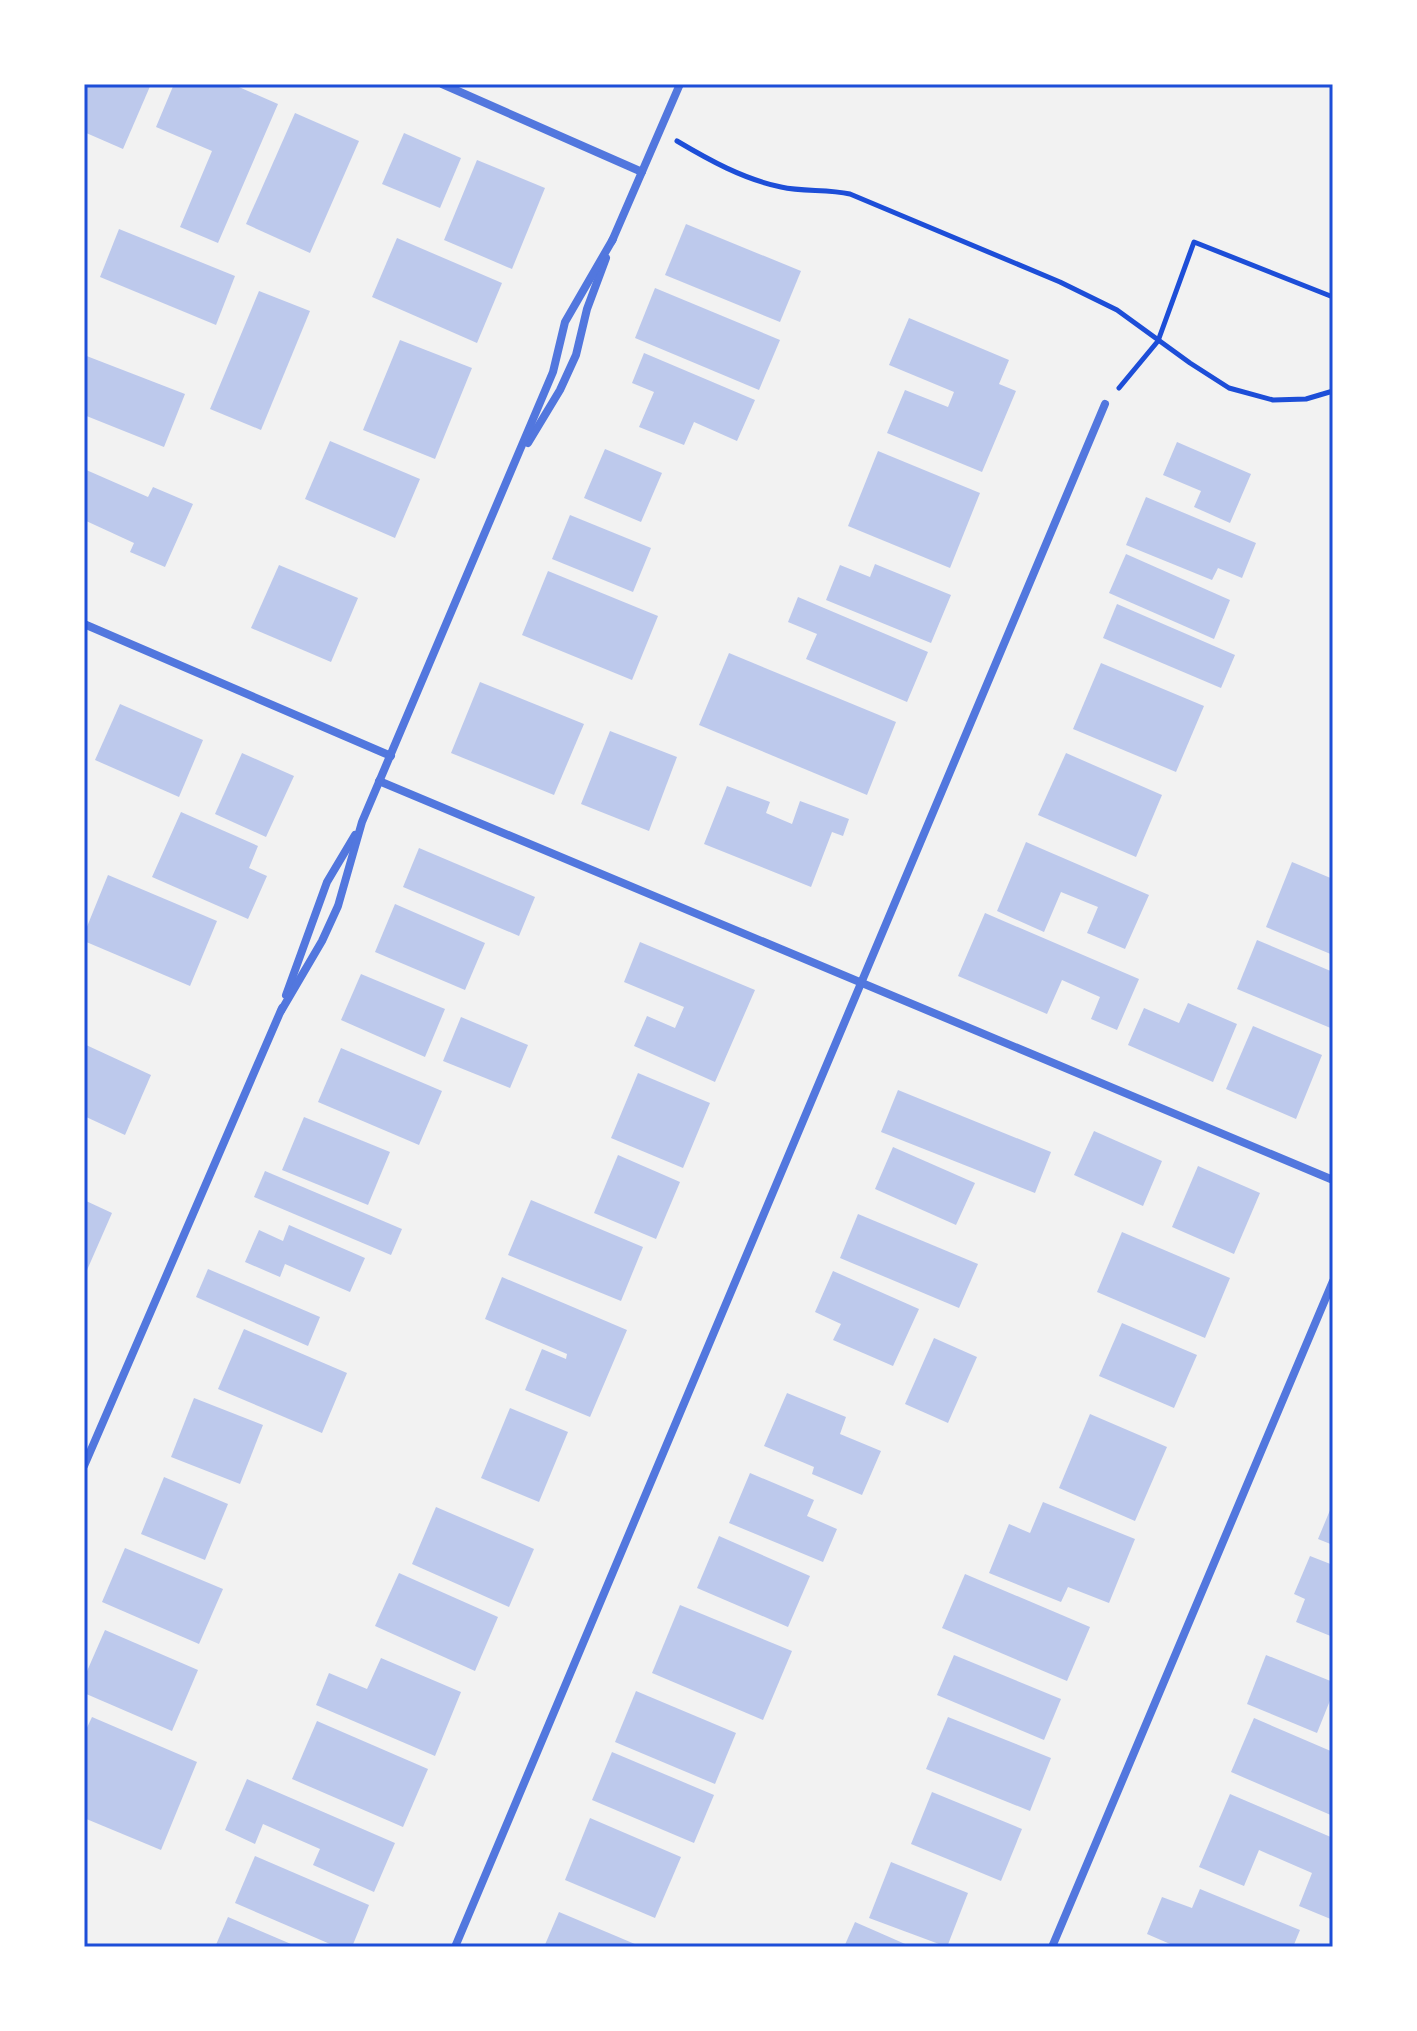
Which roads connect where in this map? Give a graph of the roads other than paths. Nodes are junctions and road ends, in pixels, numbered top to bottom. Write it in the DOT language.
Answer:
graph roads {
  1 [pos="442,84"];
  2 [pos="680,84"];
  3 [pos="642,172"];
  4 [pos="613,239"];
  5 [pos="1105,404"];
  6 [pos="512,471"];
  7 [pos="84,624"];
  8 [pos="391,756"];
  9 [pos="379,781"];
  10 [pos="362,822"];
  11 [pos="861,983"];
  12 [pos="281,1011"];
  13 [pos="1333,1180"];
  14 [pos="1333,1281"];
  15 [pos="84,1466"];
  16 [pos="455,1947"];
  17 [pos="1052,1947"];
  1 -- 3 [label="street"];
  2 -- 3 [label="street"];
  3 -- 4 [label="street"];
  4 -- 6 [label="street"];
  4 -- 6 [label="street"];
  5 -- 11 [label="street"];
  6 -- 8 [label="street"];
  7 -- 8 [label="street"];
  8 -- 9 [label="street"];
  9 -- 10 [label="street"];
  9 -- 11 [label="street"];
  10 -- 12 [label="street"];
  10 -- 12 [label="street"];
  11 -- 13 [label="street"];
  11 -- 16 [label="street"];
  12 -- 15 [label="street"];
  14 -- 17 [label="street"];
}
